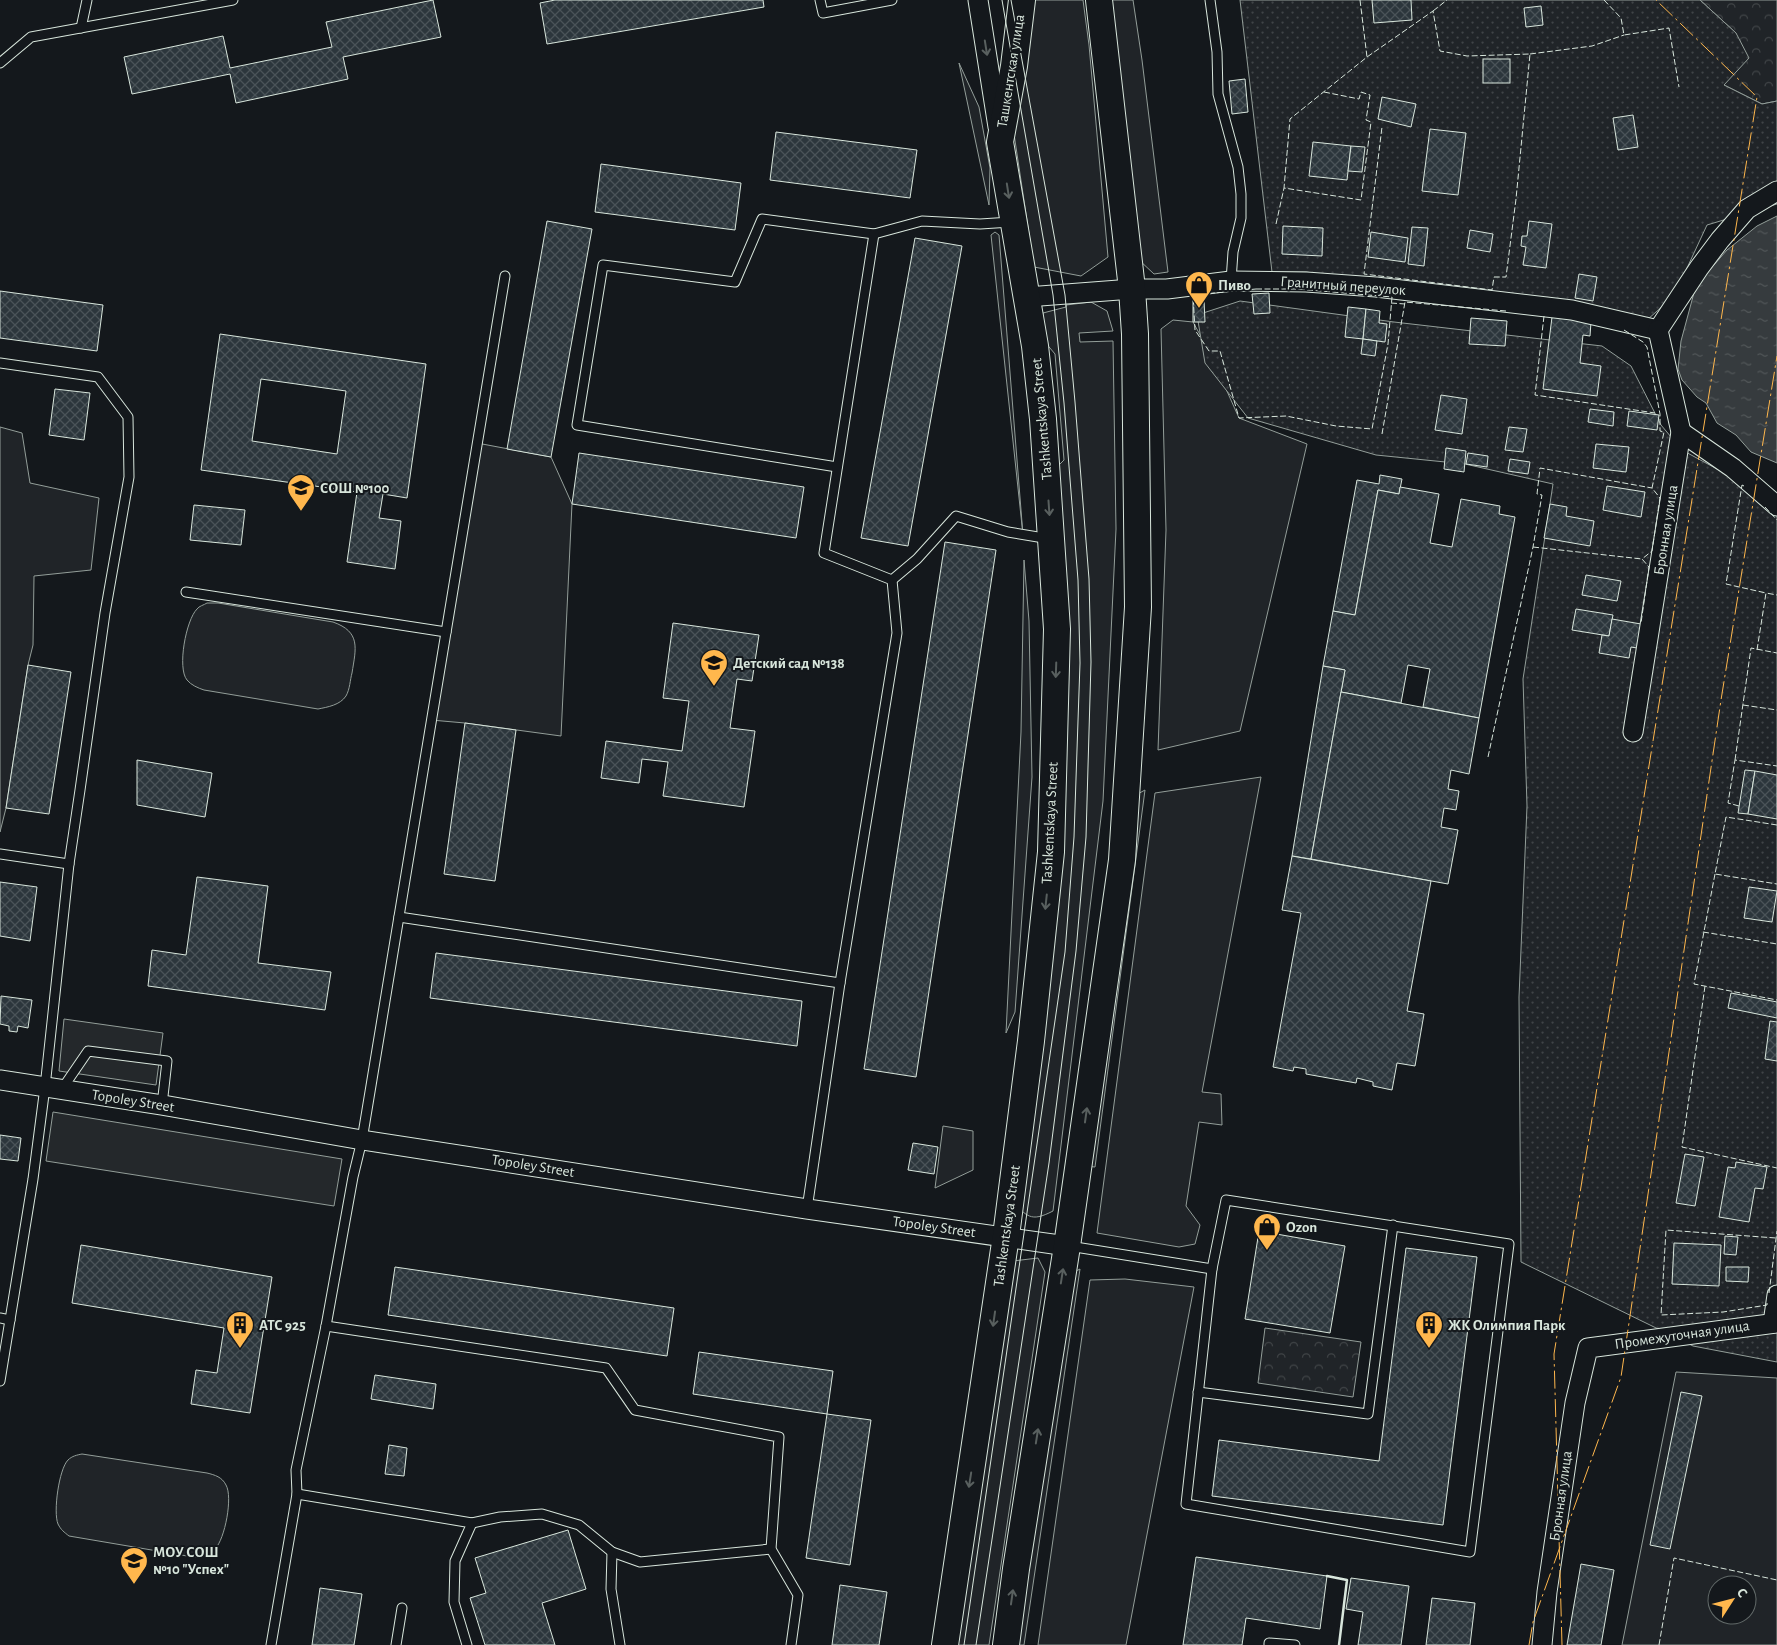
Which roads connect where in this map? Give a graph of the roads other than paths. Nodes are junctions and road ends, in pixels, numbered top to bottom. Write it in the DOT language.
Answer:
graph roads {
  1 [pos="87,0"];
  2 [pos="232,0"];
  3 [pos="820,0"];
  4 [pos="892,0"];
  5 [pos="978,0"];
  6 [pos="1022,0"];
  7 [pos="1100,0"];
  8 [pos="1210,0"];
  9 [pos="81,28"];
  10 [pos="0,63"];
  11 [pos="1000,142"];
  12 [pos="1777,191"];
  13 [pos="1013,222"];
  14 [pos="874,234"];
  15 [pos="505,276"];
  16 [pos="1232,281"];
  17 [pos="1132,289"];
  18 [pos="1027,297"];
  19 [pos="1658,330"];
  20 [pos="0,363"];
  21 [pos="1681,432"];
  22 [pos="837,467"];
  23 [pos="1777,506"];
  24 [pos="1051,540"];
  25 [pos="892,580"];
  26 [pos="186,592"];
  27 [pos="446,632"];
  28 [pos="1633,732"];
  29 [pos="0,854"];
  30 [pos="69,864"];
  31 [pos="399,917"];
  32 [pos="840,983"];
  33 [pos="0,1080"];
  34 [pos="53,1088"];
  35 [pos="162,1105"];
  36 [pos="362,1140"];
  37 [pos="807,1209"];
  38 [pos="1393,1225"];
  39 [pos="1006,1236"];
  40 [pos="1067,1246"];
  41 [pos="1212,1269"];
  42 [pos="1777,1295"];
  43 [pos="0,1318"];
  44 [pos="10,1320"];
  45 [pos="1775,1323"];
  46 [pos="326,1326"];
  47 [pos="1588,1348"];
  48 [pos="0,1381"];
  49 [pos="1198,1392"];
  50 [pos="297,1494"];
  51 [pos="472,1523"];
  52 [pos="771,1550"];
  53 [pos="612,1552"];
  54 [pos="402,1608"];
  55 [pos="270,1645"];
  56 [pos="396,1645"];
  57 [pos="467,1645"];
  58 [pos="620,1645"];
  59 [pos="791,1645"];
  60 [pos="945,1645"];
  61 [pos="1006,1645"];
  62 [pos="1269,1645"];
  63 [pos="1295,1645"];
  64 [pos="1542,1645"];
  1 -- 9 [label="lane"];
  2 -- 9 [label="lane"];
  3 -- 4 [label="lane"];
  5 -- 11 [label="street, Tashkentskaya Street, one-way"];
  6 -- 11 [label="main road, Ташкентская улица"];
  7 -- 17 [label="main road"];
  8 -- 16 [label="lane"];
  9 -- 10 [label="lane"];
  11 -- 13 [label="main road, Tashkentskaya Street, one-way"];
  12 -- 19 [label="street"];
  13 -- 14 [label="lane"];
  13 -- 18 [label="main road, Tashkentskaya Street"];
  14 -- 22 [label="lane"];
  14 -- 22 [label="lane"];
  15 -- 27 [label="lane"];
  16 -- 17 [label="street, Гранитный переулок"];
  16 -- 19 [label="street, Гранитный переулок"];
  17 -- 18 [label="street, Гранитный переулок"];
  40 -- 17 [label="main road, one-way"];
  18 -- 24 [label="main road, Tashkentskaya Street, one-way"];
  19 -- 21 [label="street, Бронная улица"];
  20 -- 30 [label="lane"];
  21 -- 23 [label="street"];
  21 -- 28 [label="street, Бронная улица"];
  22 -- 25 [label="lane"];
  24 -- 25 [label="lane"];
  24 -- 39 [label="main road, Tashkentskaya Street, one-way"];
  25 -- 32 [label="lane"];
  26 -- 27 [label="lane"];
  27 -- 31 [label="lane"];
  29 -- 30 [label="lane"];
  30 -- 34 [label="lane"];
  31 -- 32 [label="lane"];
  31 -- 36 [label="lane"];
  32 -- 37 [label="lane"];
  33 -- 34 [label="street, Topoley Street"];
  34 -- 35 [label="street, Topoley Street"];
  34 -- 35 [label="lane"];
  34 -- 44 [label="lane"];
  35 -- 36 [label="street, Topoley Street"];
  36 -- 37 [label="street, Topoley Street"];
  36 -- 46 [label="lane"];
  37 -- 39 [label="street, Topoley Street"];
  38 -- 41 [label="lane"];
  38 -- 49 [label="lane"];
  38 -- 49 [label="lane"];
  39 -- 40 [label="street, Topoley Street"];
  39 -- 60 [label="main road, Tashkentskaya Street, one-way"];
  40 -- 41 [label="lane"];
  61 -- 40 [label="main road, one-way"];
  41 -- 49 [label="lane"];
  42 -- 45 [label="street"];
  43 -- 44 [label="lane"];
  44 -- 48 [label="lane"];
  45 -- 47 [label="street, Промежуточная улица"];
  46 -- 50 [label="lane"];
  46 -- 52 [label="lane"];
  47 -- 64 [label="street, Бронная улица"];
  50 -- 51 [label="lane"];
  50 -- 55 [label="lane"];
  51 -- 53 [label="lane"];
  51 -- 57 [label="lane"];
  52 -- 53 [label="lane"];
  52 -- 59 [label="lane"];
  53 -- 58 [label="lane"];
  54 -- 56 [label="lane"];
  62 -- 63 [label="lane"];
}
